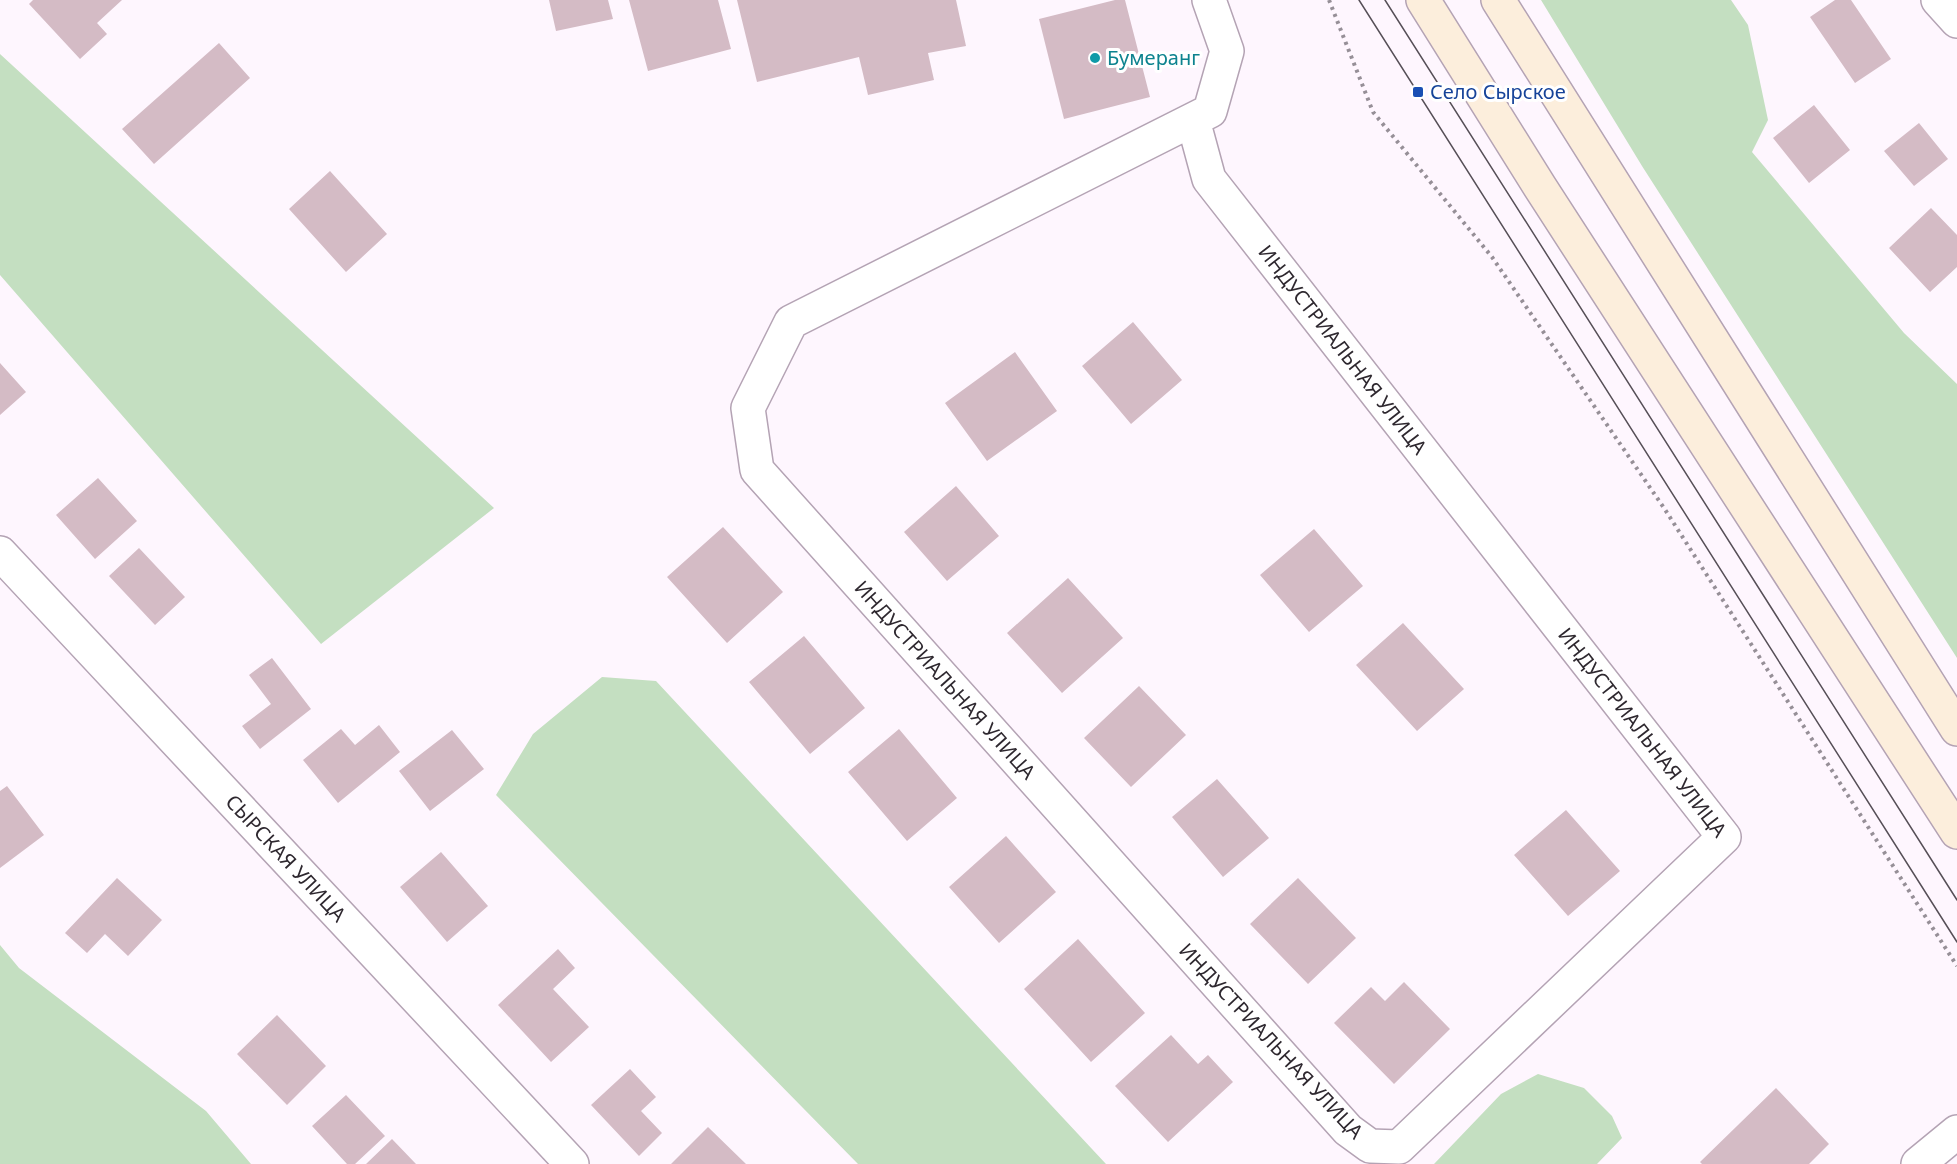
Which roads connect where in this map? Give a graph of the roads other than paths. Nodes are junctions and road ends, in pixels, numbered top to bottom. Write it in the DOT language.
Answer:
graph roads {
  1 [pos="1209,0"];
  2 [pos="1423,0"];
  3 [pos="1498,0"];
  4 [pos="1938,0"];
  5 [pos="1957,21"];
  6 [pos="1193,120"];
  7 [pos="0,553"];
  8 [pos="1957,729"];
  9 [pos="1957,832"];
  10 [pos="1957,1132"];
  11 [pos="572,1164"];
  12 [pos="1918,1164"];
  1 -- 6 [label="street"];
  2 -- 9 [label="main road"];
  3 -- 8 [label="main road"];
  4 -- 5 [label="street"];
  6 -- 6 [label="street, ИНДУСТРИАЛЬНАЯ УЛИЦА"];
  7 -- 11 [label="street, СЫРСКАЯ УЛИЦА"];
  10 -- 12 [label="street"];
}
